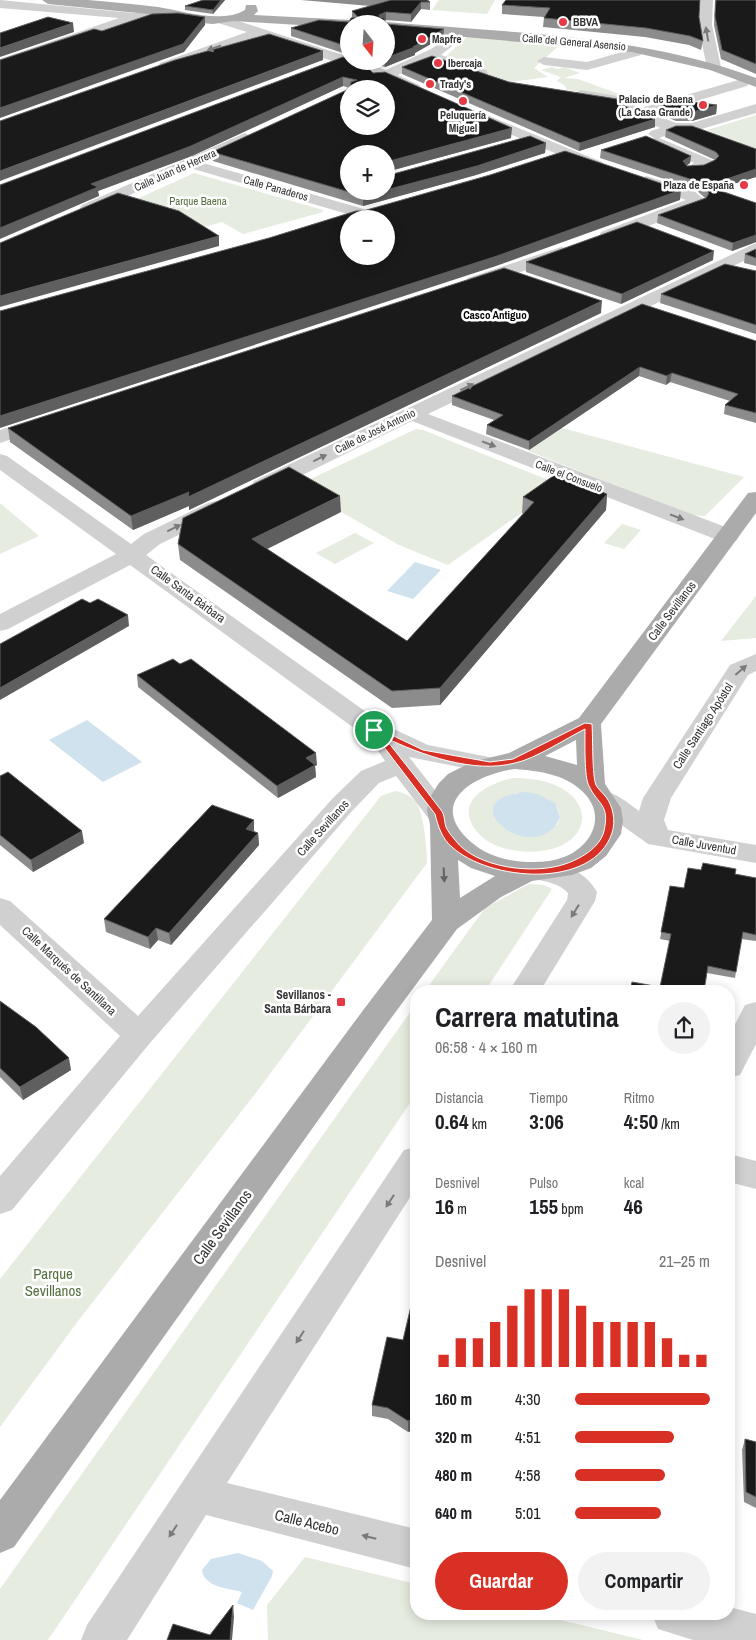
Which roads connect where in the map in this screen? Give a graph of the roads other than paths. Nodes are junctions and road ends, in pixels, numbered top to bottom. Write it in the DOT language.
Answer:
graph roads {
  1 [pos="48,0"];
  2 [pos="707,0"];
  3 [pos="238,2"];
  4 [pos="0,4"];
  5 [pos="251,8"];
  6 [pos="175,10"];
  7 [pos="138,16"];
  8 [pos="229,19"];
  9 [pos="306,20"];
  10 [pos="340,23"];
  11 [pos="395,27"];
  12 [pos="260,32"];
  13 [pos="461,32"];
  14 [pos="636,52"];
  15 [pos="432,56"];
  16 [pos="340,59"];
  17 [pos="340,61"];
  18 [pos="544,61"];
  19 [pos="0,64"];
  20 [pos="324,67"];
  21 [pos="714,67"];
  22 [pos="373,70"];
  23 [pos="148,72"];
  24 [pos="385,74"];
  25 [pos="492,77"];
  26 [pos="372,80"];
  27 [pos="749,83"];
  28 [pos="566,92"];
  29 [pos="430,94"];
  30 [pos="756,108"];
  31 [pos="466,111"];
  32 [pos="640,113"];
  33 [pos="693,127"];
  34 [pos="674,128"];
  35 [pos="261,131"];
  36 [pos="720,138"];
  37 [pos="529,139"];
  38 [pos="510,144"];
  39 [pos="604,150"];
  40 [pos="571,156"];
  41 [pos="546,159"];
  42 [pos="191,164"];
  43 [pos="692,169"];
  44 [pos="614,171"];
  45 [pos="632,177"];
  46 [pos="340,192"];
  47 [pos="317,199"];
  48 [pos="380,208"];
  49 [pos="352,210"];
  50 [pos="372,210"];
  51 [pos="73,215"];
  52 [pos="340,219"];
  53 [pos="332,221"];
  54 [pos="638,224"];
  55 [pos="664,234"];
  56 [pos="593,240"];
  57 [pos="575,247"];
  58 [pos="756,248"];
  59 [pos="708,250"];
  60 [pos="734,265"];
  61 [pos="503,272"];
  62 [pos="531,282"];
  63 [pos="460,286"];
  64 [pos="596,304"];
  65 [pos="642,304"];
  66 [pos="624,313"];
  67 [pos="668,313"];
  68 [pos="411,414"];
  69 [pos="57,418"];
  70 [pos="0,436"];
  71 [pos="0,460"];
  72 [pos="756,498"];
  73 [pos="728,536"];
  74 [pos="133,554"];
  75 [pos="0,624"];
  76 [pos="756,661"];
  77 [pos="588,724"];
  78 [pos="374,730"];
  79 [pos="502,763"];
  80 [pos="401,764"];
  81 [pos="598,792"];
  82 [pos="657,798"];
  83 [pos="632,819"];
  84 [pos="441,820"];
  85 [pos="658,837"];
  86 [pos="598,848"];
  87 [pos="756,854"];
  88 [pos="535,872"];
  89 [pos="0,908"];
  90 [pos="447,922"];
  91 [pos="528,985"];
  92 [pos="756,1013"];
  93 [pos="139,1035"];
  94 [pos="735,1054"];
  95 [pos="410,1169"];
  96 [pos="735,1170"];
  97 [pos="756,1175"];
  98 [pos="0,1200"];
  99 [pos="197,1494"];
  100 [pos="0,1533"];
  101 [pos="410,1547"];
  102 [pos="697,1620"];
  103 [pos="756,1635"];
  104 [pos="102,1640"];
  1 -- 6 [label="main road"];
  21 -- 2 [label="street, one-way"];
  3 -- 5 [label="main road"];
  4 -- 7 [label="street"];
  5 -- 8 [label="main road"];
  5 -- 9 [label="main road"];
  6 -- 7 [label="street"];
  6 -- 8 [label="main road"];
  7 -- 19 [label="street"];
  8 -- 9 [label="main road"];
  8 -- 12 [label="street"];
  9 -- 10 [label="main road"];
  11 -- 13 [label="main road, Calle del General Asensio"];
  12 -- 16 [label="street"];
  12 -- 23 [label="street, one-way"];
  13 -- 15 [label="street"];
  13 -- 21 [label="main road, Calle del General Asensio"];
  14 -- 18 [label="street"];
  15 -- 24 [label="street"];
  15 -- 25 [label="street"];
  17 -- 20 [label="street"];
  21 -- 27 [label="main road, Calle del General Asensio"];
  22 -- 24 [label="street"];
  24 -- 26 [label="street"];
  24 -- 29 [label="street"];
  27 -- 32 [label="street"];
  28 -- 32 [label="street"];
  30 -- 33 [label="street"];
  31 -- 37 [label="street"];
  32 -- 34 [label="street"];
  33 -- 34 [label="street"];
  33 -- 36 [label="street"];
  34 -- 43 [label="street"];
  35 -- 42 [label="street, Calle Juan de Herrera"];
  37 -- 38 [label="street"];
  37 -- 40 [label="street"];
  39 -- 40 [label="street"];
  40 -- 41 [label="street"];
  40 -- 44 [label="street"];
  42 -- 47 [label="street, Calle Panaderos"];
  42 -- 51 [label="street, Calle Juan de Herrera"];
  45 -- 54 [label="street"];
  46 -- 47 [label="street"];
  47 -- 49 [label="street, Calle Panaderos"];
  48 -- 50 [label="street"];
  52 -- 53 [label="street"];
  54 -- 55 [label="street"];
  54 -- 56 [label="street"];
  57 -- 61 [label="street"];
  58 -- 60 [label="street, Calle de José Antonio"];
  59 -- 60 [label="street"];
  60 -- 65 [label="street, Calle de José Antonio"];
  61 -- 62 [label="street"];
  61 -- 63 [label="street"];
  64 -- 66 [label="street"];
  65 -- 66 [label="street, Calle de José Antonio"];
  65 -- 67 [label="street"];
  68 -- 66 [label="street, Calle de José Antonio, one-way"];
  68 -- 73 [label="street, Calle el Consuelo, one-way"];
  74 -- 68 [label="street, Calle de José Antonio, one-way"];
  69 -- 70 [label="street"];
  71 -- 74 [label="street, Calle Santa Bárbara"];
  72 -- 73 [label="main road, Calle Sevillanos"];
  73 -- 77 [label="main road, Calle Sevillanos"];
  74 -- 75 [label="street, Calle de José Antonio"];
  74 -- 78 [label="street, Calle Santa Bárbara"];
  82 -- 76 [label="street, Calle Santiago Apóstol, one-way"];
  77 -- 79 [label="main road, Calle Sevillanos"];
  77 -- 81 [label="main road"];
  78 -- 79 [label="street, Calle Santa Bárbara"];
  78 -- 80 [label="street, Calle Santa Bárbara"];
  79 -- 81 [label="main road"];
  79 -- 84 [label="main road"];
  80 -- 84 [label="street, Calle Santa Bárbara"];
  80 -- 93 [label="street, Calle Sevillanos"];
  81 -- 83 [label="street, Calle Juventud"];
  81 -- 86 [label="main road"];
  82 -- 83 [label="street, Calle Santiago Apóstol"];
  82 -- 85 [label="street, Calle Santiago Apóstol"];
  83 -- 85 [label="street, Calle Juventud"];
  83 -- 86 [label="street, Calle Santiago Apóstol"];
  84 -- 88 [label="main road"];
  84 -- 90 [label="main road, one-way"];
  85 -- 87 [label="street, Calle Juventud"];
  86 -- 88 [label="main road"];
  88 -- 90 [label="main road, Calle Sevillanos"];
  88 -- 91 [label="street, one-way"];
  89 -- 93 [label="street, Calle Marqués de Santillana"];
  90 -- 100 [label="main road, Calle Sevillanos"];
  92 -- 94 [label="street"];
  93 -- 98 [label="street, Calle Sevillanos"];
  95 -- 99 [label="street, one-way"];
  96 -- 97 [label="street"];
  101 -- 99 [label="street, Calle Acebo, one-way"];
  99 -- 104 [label="street, one-way"];
  102 -- 103 [label="street"];
}
